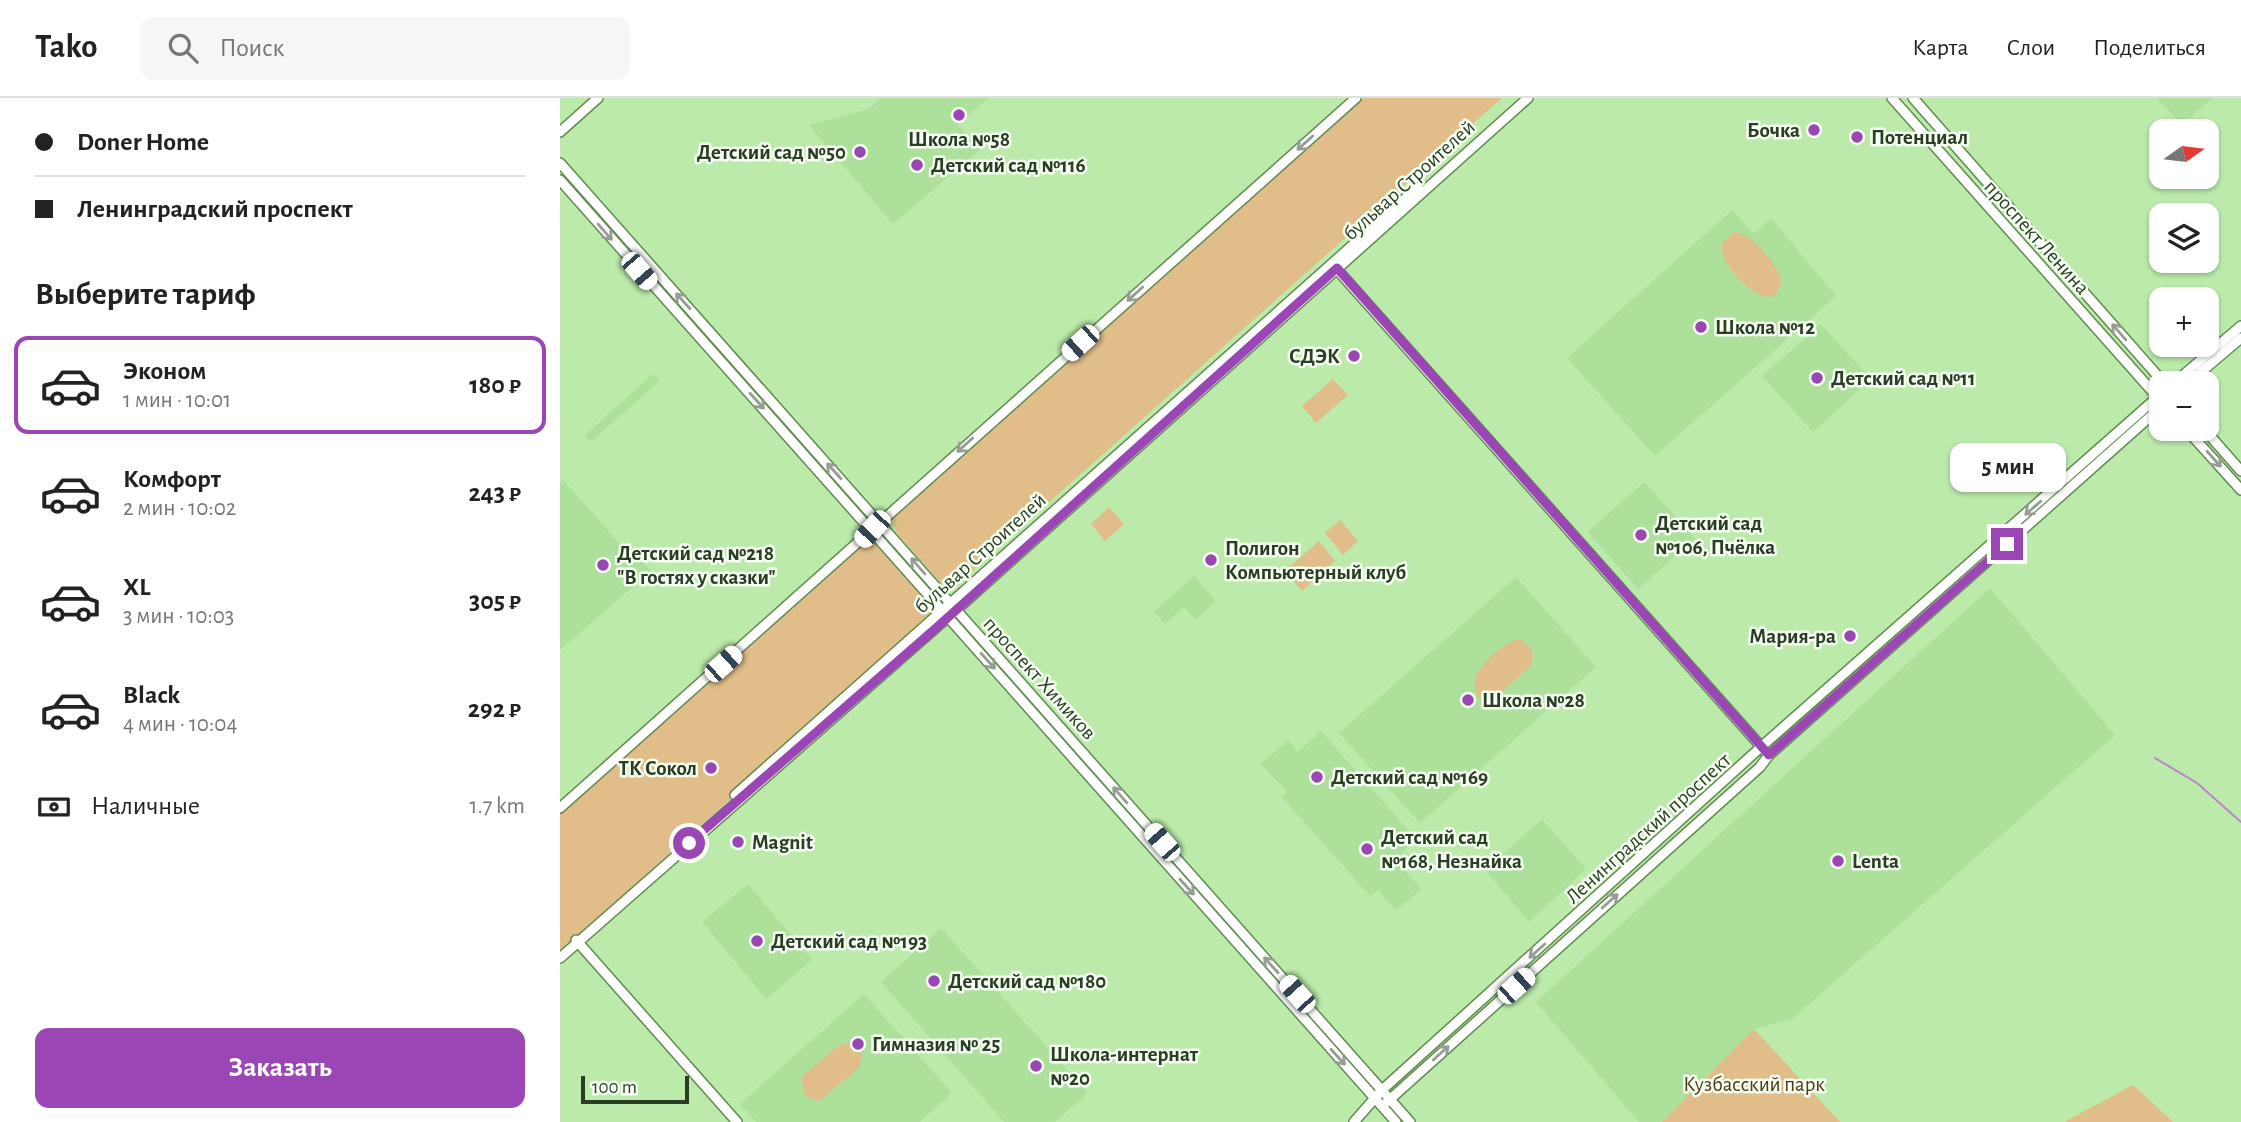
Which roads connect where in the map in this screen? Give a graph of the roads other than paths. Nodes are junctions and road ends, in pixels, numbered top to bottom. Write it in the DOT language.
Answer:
graph roads {
  1 [pos="598,98"];
  2 [pos="1356,98"];
  3 [pos="1518,98"];
  4 [pos="1528,98"];
  5 [pos="1892,98"];
  6 [pos="1913,98"];
  7 [pos="560,132"];
  8 [pos="560,163"];
  9 [pos="560,180"];
  10 [pos="1334,266"];
  11 [pos="2241,326"];
  12 [pos="2241,338"];
  13 [pos="2153,371"];
  14 [pos="2188,371"];
  15 [pos="2202,371"];
  16 [pos="2149,388"];
  17 [pos="2149,410"];
  18 [pos="2197,441"];
  19 [pos="2215,441"];
  20 [pos="2241,471"];
  21 [pos="2241,490"];
  22 [pos="879,522"];
  23 [pos="872,529"];
  24 [pos="949,610"];
  25 [pos="1765,751"];
  26 [pos="560,808"];
  27 [pos="576,940"];
  28 [pos="560,951"];
  29 [pos="560,958"];
  30 [pos="1378,1093"];
  31 [pos="1390,1099"];
  32 [pos="1382,1106"];
  33 [pos="1364,1113"];
  34 [pos="737,1122"];
  35 [pos="1354,1122"];
  36 [pos="1396,1122"];
  37 [pos="1410,1122"];
  1 -- 7 [label="main road"];
  2 -- 22 [label="main road, one-way"];
  3 -- 10 [label="main road, бульвар Строителей"];
  4 -- 10 [label="main road, бульвар Строителей"];
  5 -- 16 [label="main road, проспект Ленина"];
  13 -- 6 [label="main road, проспект Ленина, one-way"];
  22 -- 8 [label="main road, проспект Химиков, one-way"];
  9 -- 23 [label="main road, проспект Химиков, one-way"];
  10 -- 24 [label="main road, бульвар Строителей"];
  10 -- 25 [label="main road"];
  11 -- 14 [label="main road"];
  12 -- 15 [label="main road"];
  17 -- 25 [label="main road, Ленинградский проспект"];
  18 -- 21 [label="main road, one-way"];
  19 -- 20 [label="main road"];
  22 -- 23 [label="main road"];
  24 -- 22 [label="main road, проспект Химиков, one-way"];
  23 -- 24 [label="main road, проспект Химиков"];
  23 -- 26 [label="main road"];
  24 -- 27 [label="main road, бульвар Строителей"];
  24 -- 30 [label="main road, проспект Химиков"];
  25 -- 30 [label="main road, Ленинградский проспект, one-way"];
  31 -- 25 [label="main road, Ленинградский проспект, one-way"];
  27 -- 28 [label="main road, бульвар Строителей"];
  27 -- 29 [label="main road, бульвар Строителей"];
  27 -- 34 [label="main road"];
  30 -- 31 [label="main road, проспект Химиков"];
  30 -- 32 [label="main road, проспект Химиков"];
  30 -- 33 [label="main road, Ленинградский проспект"];
  31 -- 32 [label="main road, Ленинградский проспект"];
  31 -- 37 [label="main road, проспект Химиков"];
  32 -- 33 [label="main road, Ленинградский проспект"];
  32 -- 36 [label="main road, проспект Химиков"];
  33 -- 35 [label="main road, Ленинградский проспект"];
}
